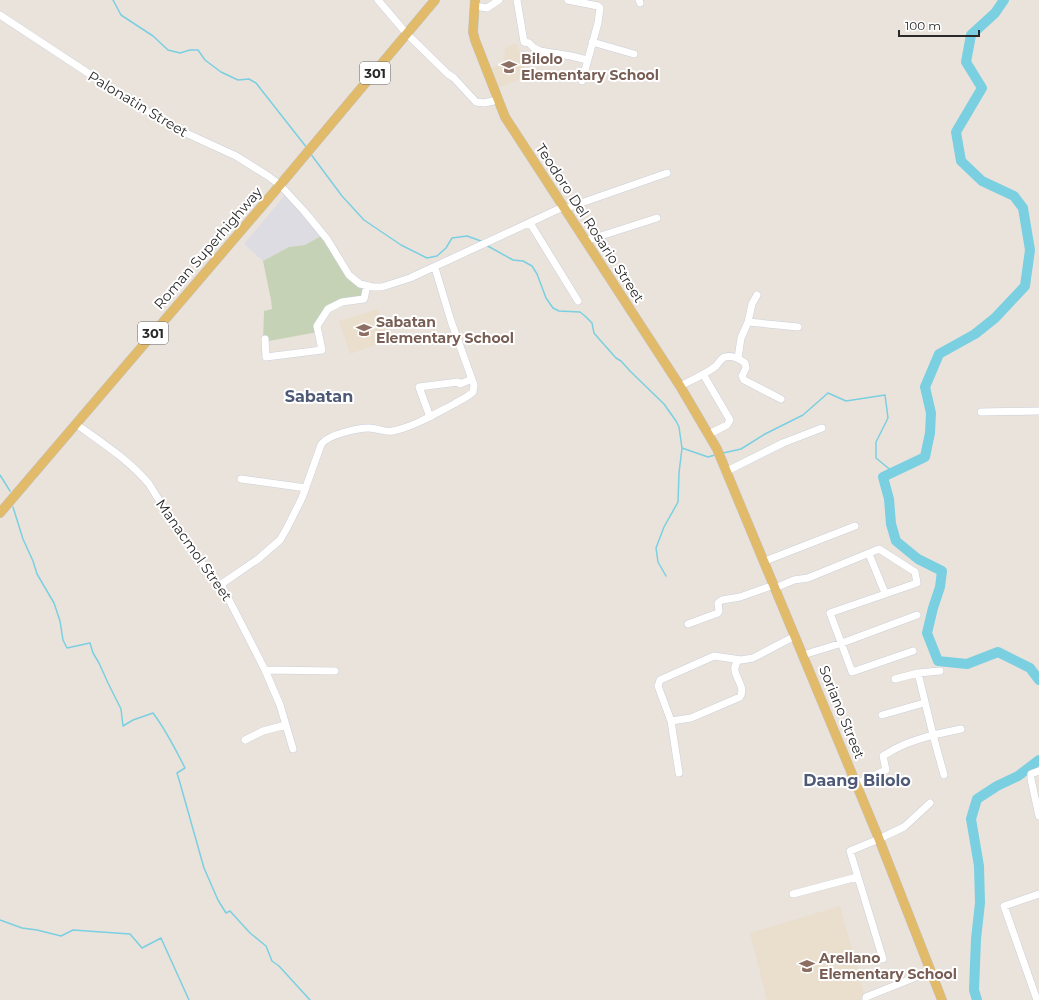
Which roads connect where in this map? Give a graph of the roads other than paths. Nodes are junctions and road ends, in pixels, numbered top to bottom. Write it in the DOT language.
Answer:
graph roads {
  1 [pos="378,0"];
  2 [pos="435,0"];
  3 [pos="499,0"];
  4 [pos="517,0"];
  5 [pos="568,0"];
  6 [pos="475,3"];
  7 [pos="0,15"];
  8 [pos="408,34"];
  9 [pos="592,42"];
  10 [pos="634,54"];
  11 [pos="587,60"];
  12 [pos="582,80"];
  13 [pos="498,100"];
  14 [pos="667,173"];
  15 [pos="280,185"];
  16 [pos="563,208"];
  17 [pos="657,218"];
  18 [pos="530,223"];
  19 [pos="585,241"];
  20 [pos="435,268"];
  21 [pos="367,286"];
  22 [pos="757,295"];
  23 [pos="578,301"];
  24 [pos="748,322"];
  25 [pos="798,327"];
  26 [pos="265,339"];
  27 [pos="738,358"];
  28 [pos="703,374"];
  29 [pos="472,379"];
  30 [pos="680,386"];
  31 [pos="781,399"];
  32 [pos="1039,410"];
  33 [pos="981,412"];
  34 [pos="430,417"];
  35 [pos="76,424"];
  36 [pos="822,428"];
  37 [pos="709,434"];
  38 [pos="721,459"];
  39 [pos="727,471"];
  40 [pos="241,479"];
  41 [pos="306,488"];
  42 [pos="0,513"];
  43 [pos="855,526"];
  44 [pos="869,554"];
  45 [pos="765,561"];
  46 [pos="220,585"];
  47 [pos="775,586"];
  48 [pos="885,593"];
  49 [pos="917,615"];
  50 [pos="688,624"];
  51 [pos="795,636"];
  52 [pos="842,643"];
  53 [pos="913,651"];
  54 [pos="803,655"];
  55 [pos="739,660"];
  56 [pos="265,670"];
  57 [pos="335,671"];
  58 [pos="940,671"];
  59 [pos="918,673"];
  60 [pos="895,679"];
  61 [pos="924,703"];
  62 [pos="882,714"];
  63 [pos="671,721"];
  64 [pos="286,724"];
  65 [pos="961,728"];
  66 [pos="934,735"];
  67 [pos="245,740"];
  68 [pos="292,749"];
  69 [pos="1039,771"];
  70 [pos="679,773"];
  71 [pos="944,775"];
  72 [pos="856,784"];
  73 [pos="930,803"];
  74 [pos="1039,816"];
  75 [pos="879,840"];
  76 [pos="857,877"];
  77 [pos="793,894"];
  78 [pos="1039,894"];
  79 [pos="883,959"];
  80 [pos="931,971"];
  81 [pos="866,1000"];
  82 [pos="942,1000"];
  83 [pos="1037,1000"];
  1 -- 8 [label="street"];
  2 -- 8 [label="main road, Roman Superhighway / 301"];
  3 -- 6 [label="street"];
  4 -- 11 [label="street"];
  5 -- 9 [label="street"];
  6 -- 13 [label="main road, Teodoro Del Rosario Street"];
  7 -- 15 [label="street, Palonatin Street"];
  8 -- 13 [label="street"];
  8 -- 15 [label="main road, Roman Superhighway / 301"];
  9 -- 10 [label="street"];
  9 -- 11 [label="street"];
  11 -- 12 [label="street"];
  13 -- 16 [label="main road, Teodoro Del Rosario Street"];
  14 -- 16 [label="street"];
  15 -- 21 [label="street, Palonatin Street"];
  15 -- 35 [label="main road, Roman Superhighway / 301"];
  16 -- 18 [label="street"];
  16 -- 19 [label="main road, Teodoro Del Rosario Street"];
  17 -- 19 [label="street"];
  18 -- 20 [label="street"];
  18 -- 23 [label="street"];
  19 -- 30 [label="main road, Teodoro Del Rosario Street"];
  20 -- 21 [label="street"];
  20 -- 29 [label="street"];
  21 -- 26 [label="street"];
  22 -- 24 [label="street"];
  24 -- 25 [label="street"];
  24 -- 27 [label="street"];
  27 -- 28 [label="street"];
  27 -- 31 [label="street"];
  28 -- 30 [label="street"];
  28 -- 37 [label="street"];
  29 -- 34 [label="street"];
  29 -- 34 [label="street"];
  30 -- 37 [label="main road, Teodoro Del Rosario Street"];
  32 -- 33 [label="street"];
  34 -- 41 [label="street"];
  35 -- 42 [label="main road, Roman Superhighway / 301"];
  35 -- 46 [label="street, Manacmol Street"];
  36 -- 39 [label="street"];
  37 -- 38 [label="main road, Teodoro Del Rosario Street"];
  38 -- 39 [label="main road, Soriano Street"];
  39 -- 45 [label="main road, Soriano Street"];
  40 -- 41 [label="street"];
  41 -- 46 [label="street"];
  43 -- 45 [label="street"];
  44 -- 47 [label="street"];
  44 -- 48 [label="street"];
  44 -- 48 [label="street"];
  45 -- 47 [label="main road, Soriano Street"];
  46 -- 56 [label="street, Manacmol Street"];
  47 -- 50 [label="street"];
  47 -- 51 [label="main road, Soriano Street"];
  48 -- 52 [label="street"];
  49 -- 52 [label="street"];
  51 -- 54 [label="main road, Soriano Street"];
  51 -- 55 [label="street"];
  52 -- 53 [label="street"];
  52 -- 54 [label="street"];
  54 -- 72 [label="main road, Soriano Street"];
  55 -- 63 [label="street"];
  55 -- 63 [label="street"];
  56 -- 57 [label="street"];
  56 -- 64 [label="street, Manacmol Street"];
  58 -- 59 [label="street"];
  59 -- 60 [label="street"];
  59 -- 61 [label="street"];
  61 -- 62 [label="street"];
  61 -- 66 [label="street"];
  63 -- 70 [label="street"];
  64 -- 67 [label="street"];
  64 -- 68 [label="street, Manacmol Street"];
  65 -- 66 [label="street"];
  66 -- 71 [label="street"];
  66 -- 72 [label="street"];
  69 -- 74 [label="street"];
  72 -- 75 [label="main road, Soriano Street"];
  73 -- 75 [label="street"];
  75 -- 76 [label="street"];
  75 -- 80 [label="main road, Soriano Street"];
  76 -- 77 [label="street"];
  76 -- 79 [label="street"];
  78 -- 83 [label="street"];
  80 -- 81 [label="street"];
  80 -- 82 [label="main road, Soriano Street"];
}
